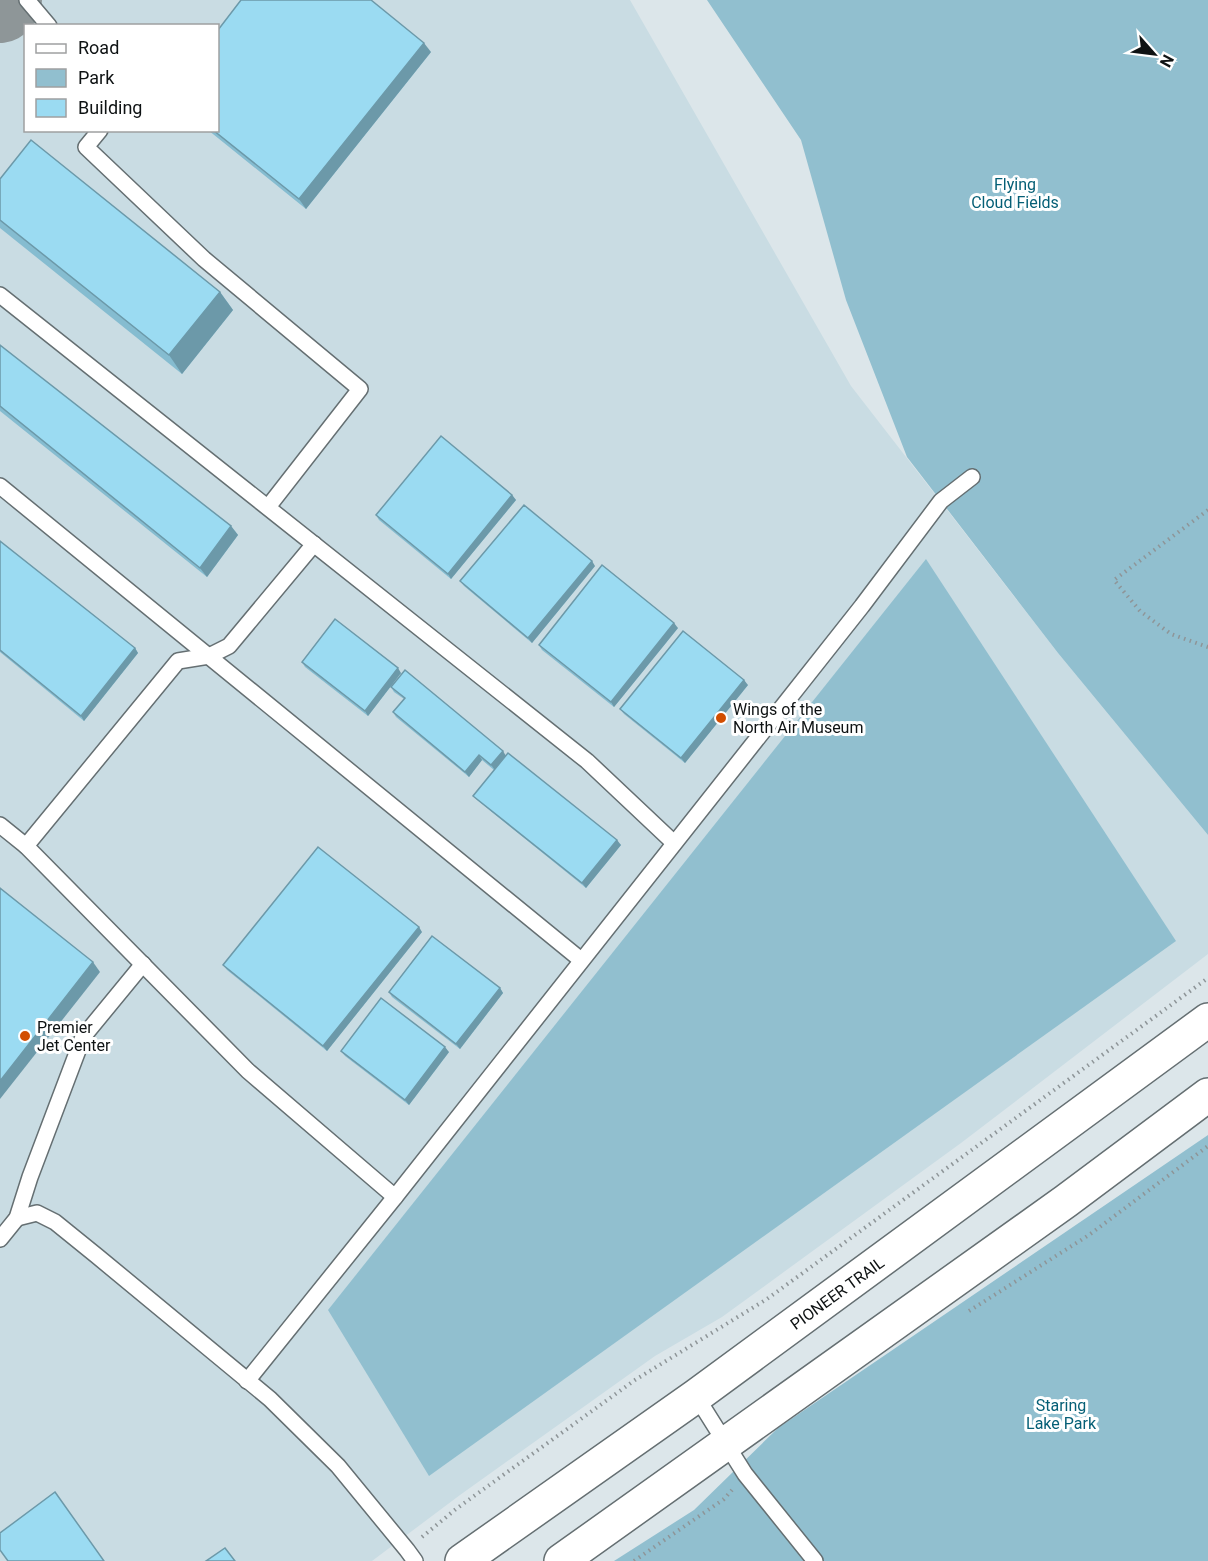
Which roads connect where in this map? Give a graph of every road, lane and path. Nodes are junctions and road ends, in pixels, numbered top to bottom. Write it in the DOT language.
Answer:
graph roads {
  1 [pos="27,0"];
  2 [pos="47,24"];
  3 [pos="98,132"];
  4 [pos="0,294"];
  5 [pos="972,477"];
  6 [pos="0,486"];
  7 [pos="268,507"];
  8 [pos="1208,510"];
  9 [pos="314,544"];
  10 [pos="1208,648"];
  11 [pos="209,656"];
  12 [pos="0,825"];
  13 [pos="674,843"];
  14 [pos="26,846"];
  15 [pos="581,960"];
  16 [pos="143,964"];
  17 [pos="1208,978"];
  18 [pos="1208,1020"];
  19 [pos="1208,1095"];
  20 [pos="1208,1146"];
  21 [pos="395,1197"];
  22 [pos="17,1218"];
  23 [pos="0,1239"];
  24 [pos="969,1311"];
  25 [pos="247,1381"];
  26 [pos="696,1396"];
  27 [pos="726,1444"];
  28 [pos="745,1474"];
  29 [pos="411,1555"];
  30 [pos="462,1561"];
  31 [pos="561,1561"];
  32 [pos="634,1561"];
  33 [pos="815,1561"];
  1 -- 2 [label="lane"];
  3 -- 7 [label="lane"];
  4 -- 7 [label="lane"];
  5 -- 13 [label="lane"];
  6 -- 11 [label="lane"];
  7 -- 9 [label="lane"];
  8 -- 10 [label="path"];
  9 -- 11 [label="lane"];
  9 -- 13 [label="lane"];
  11 -- 14 [label="lane"];
  11 -- 15 [label="lane"];
  12 -- 14 [label="lane"];
  13 -- 15 [label="lane"];
  14 -- 16 [label="lane"];
  15 -- 21 [label="lane"];
  16 -- 21 [label="lane"];
  16 -- 22 [label="lane"];
  17 -- 29 [label="path"];
  18 -- 26 [label="main road, PIONEER TRAIL"];
  19 -- 27 [label="main road"];
  20 -- 24 [label="path"];
  21 -- 25 [label="lane"];
  22 -- 23 [label="lane"];
  22 -- 25 [label="lane"];
  25 -- 29 [label="lane"];
  26 -- 27 [label="lane"];
  26 -- 30 [label="main road, PIONEER TRAIL"];
  27 -- 28 [label="lane"];
  27 -- 31 [label="main road"];
  28 -- 32 [label="path"];
  28 -- 33 [label="lane"];
}
